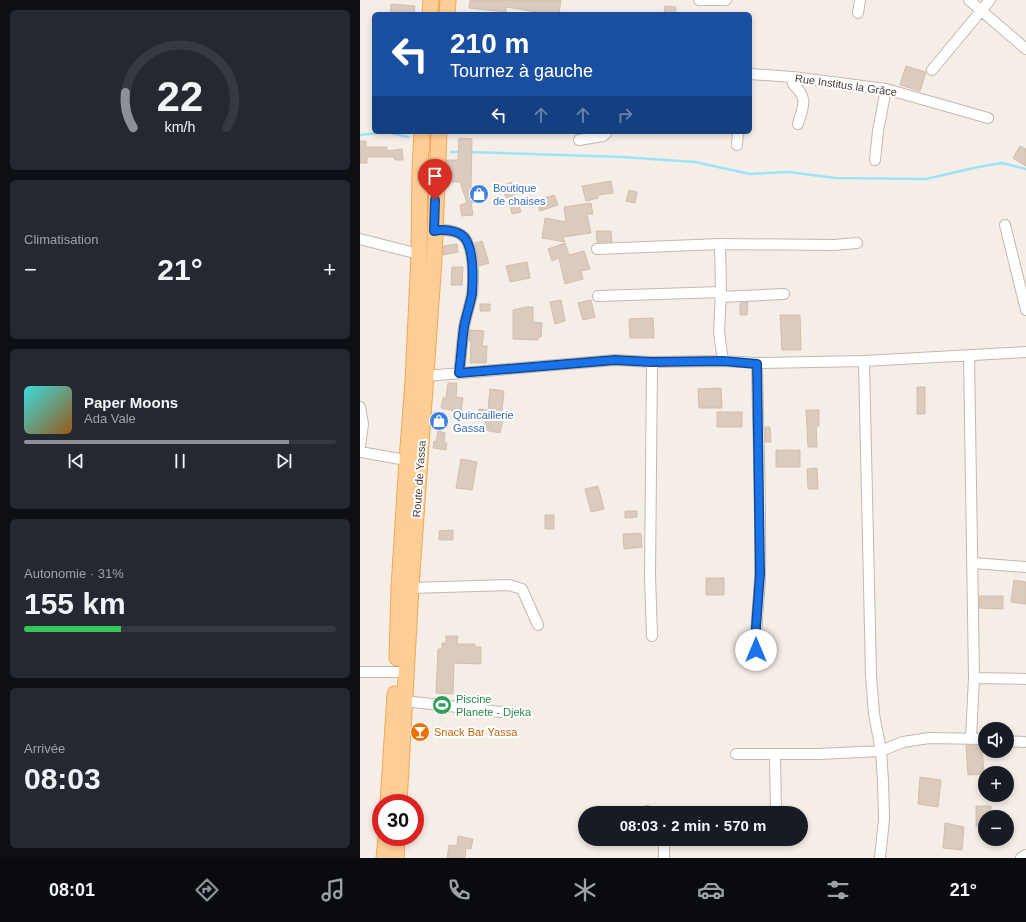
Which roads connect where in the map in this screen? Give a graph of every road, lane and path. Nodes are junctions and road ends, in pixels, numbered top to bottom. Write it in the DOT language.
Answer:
graph roads {
  1 [pos="431,0"];
  2 [pos="448,0"];
  3 [pos="699,0"];
  4 [pos="726,0"];
  5 [pos="860,0"];
  6 [pos="969,0"];
  7 [pos="990,0"];
  8 [pos="981,11"];
  9 [pos="430,12"];
  10 [pos="447,12"];
  11 [pos="858,14"];
  12 [pos="1026,49"];
  13 [pos="932,70"];
  14 [pos="752,74"];
  15 [pos="792,77"];
  16 [pos="886,89"];
  17 [pos="988,118"];
  18 [pos="798,124"];
  19 [pos="422,134"];
  20 [pos="439,134"];
  21 [pos="605,134"];
  22 [pos="738,134"];
  23 [pos="579,140"];
  24 [pos="737,145"];
  25 [pos="875,160"];
  26 [pos="1005,225"];
  27 [pos="434,231"];
  28 [pos="360,239"];
  29 [pos="857,243"];
  30 [pos="720,244"];
  31 [pos="597,249"];
  32 [pos="419,254"];
  33 [pos="721,294"];
  34 [pos="784,294"];
  35 [pos="598,296"];
  36 [pos="1026,310"];
  37 [pos="1026,352"];
  38 [pos="969,355"];
  39 [pos="723,361"];
  40 [pos="864,361"];
  41 [pos="652,362"];
  42 [pos="757,364"];
  43 [pos="459,373"];
  44 [pos="426,376"];
  45 [pos="360,407"];
  46 [pos="360,446"];
  47 [pos="360,452"];
  48 [pos="413,461"];
  49 [pos="973,563"];
  50 [pos="1026,567"];
  51 [pos="411,588"];
  52 [pos="538,625"];
  53 [pos="652,636"];
  54 [pos="758,661"];
  55 [pos="360,672"];
  56 [pos="402,672"];
  57 [pos="974,678"];
  58 [pos="1026,679"];
  59 [pos="405,701"];
  60 [pos="500,712"];
  61 [pos="971,738"];
  62 [pos="978,738"];
  63 [pos="1014,741"];
  64 [pos="1024,742"];
  65 [pos="881,751"];
  66 [pos="736,754"];
  67 [pos="775,755"];
  68 [pos="389,794"];
  69 [pos="400,794"];
  70 [pos="776,806"];
  71 [pos="385,846"];
  72 [pos="397,846"];
  73 [pos="664,846"];
  74 [pos="384,858"];
  75 [pos="396,858"];
  76 [pos="664,858"];
  77 [pos="880,858"];
  1 -- 9 [label="main road"];
  2 -- 10 [label="main road"];
  3 -- 4 [label="street"];
  5 -- 11 [label="street"];
  6 -- 8 [label="street"];
  7 -- 8 [label="street"];
  8 -- 12 [label="street"];
  8 -- 13 [label="street"];
  14 -- 15 [label="street, Rue Institus la Grâce"];
  15 -- 16 [label="street, Rue Institus la Grâce"];
  15 -- 18 [label="street"];
  16 -- 17 [label="street, Rue Institus la Grâce"];
  16 -- 25 [label="street"];
  19 -- 32 [label="main road, Route de Yassa"];
  20 -- 27 [label="main road, Route de Yassa"];
  21 -- 23 [label="street"];
  22 -- 24 [label="street"];
  26 -- 36 [label="street"];
  27 -- 43 [label="street"];
  27 -- 44 [label="main road, Route de Yassa"];
  28 -- 32 [label="street"];
  29 -- 30 [label="street"];
  30 -- 31 [label="street"];
  30 -- 33 [label="street"];
  32 -- 48 [label="main road, Route de Yassa"];
  33 -- 34 [label="street"];
  33 -- 35 [label="street"];
  33 -- 39 [label="street"];
  37 -- 38 [label="street"];
  38 -- 40 [label="street"];
  38 -- 49 [label="street"];
  39 -- 41 [label="street"];
  39 -- 42 [label="street"];
  40 -- 42 [label="street"];
  40 -- 65 [label="street"];
  41 -- 43 [label="street"];
  41 -- 53 [label="street"];
  42 -- 54 [label="street"];
  43 -- 44 [label="street"];
  44 -- 48 [label="main road, Route de Yassa"];
  45 -- 46 [label="street"];
  47 -- 48 [label="street"];
  48 -- 51 [label="main road, Route de Yassa"];
  48 -- 56 [label="main road, Route de Yassa"];
  49 -- 50 [label="street"];
  49 -- 57 [label="street"];
  51 -- 52 [label="street"];
  51 -- 56 [label="main road, Route de Yassa"];
  55 -- 56 [label="street"];
  56 -- 59 [label="main road, Route de Yassa"];
  56 -- 68 [label="main road, Route de Yassa"];
  57 -- 58 [label="street"];
  57 -- 61 [label="street"];
  59 -- 60 [label="street"];
  59 -- 69 [label="main road, Route de Yassa"];
  61 -- 62 [label="street"];
  61 -- 65 [label="street"];
  63 -- 64 [label="street"];
  65 -- 67 [label="street"];
  65 -- 77 [label="street"];
  66 -- 67 [label="street"];
  67 -- 70 [label="street"];
  71 -- 74 [label="main road"];
  72 -- 75 [label="main road"];
  73 -- 76 [label="street"];
}
